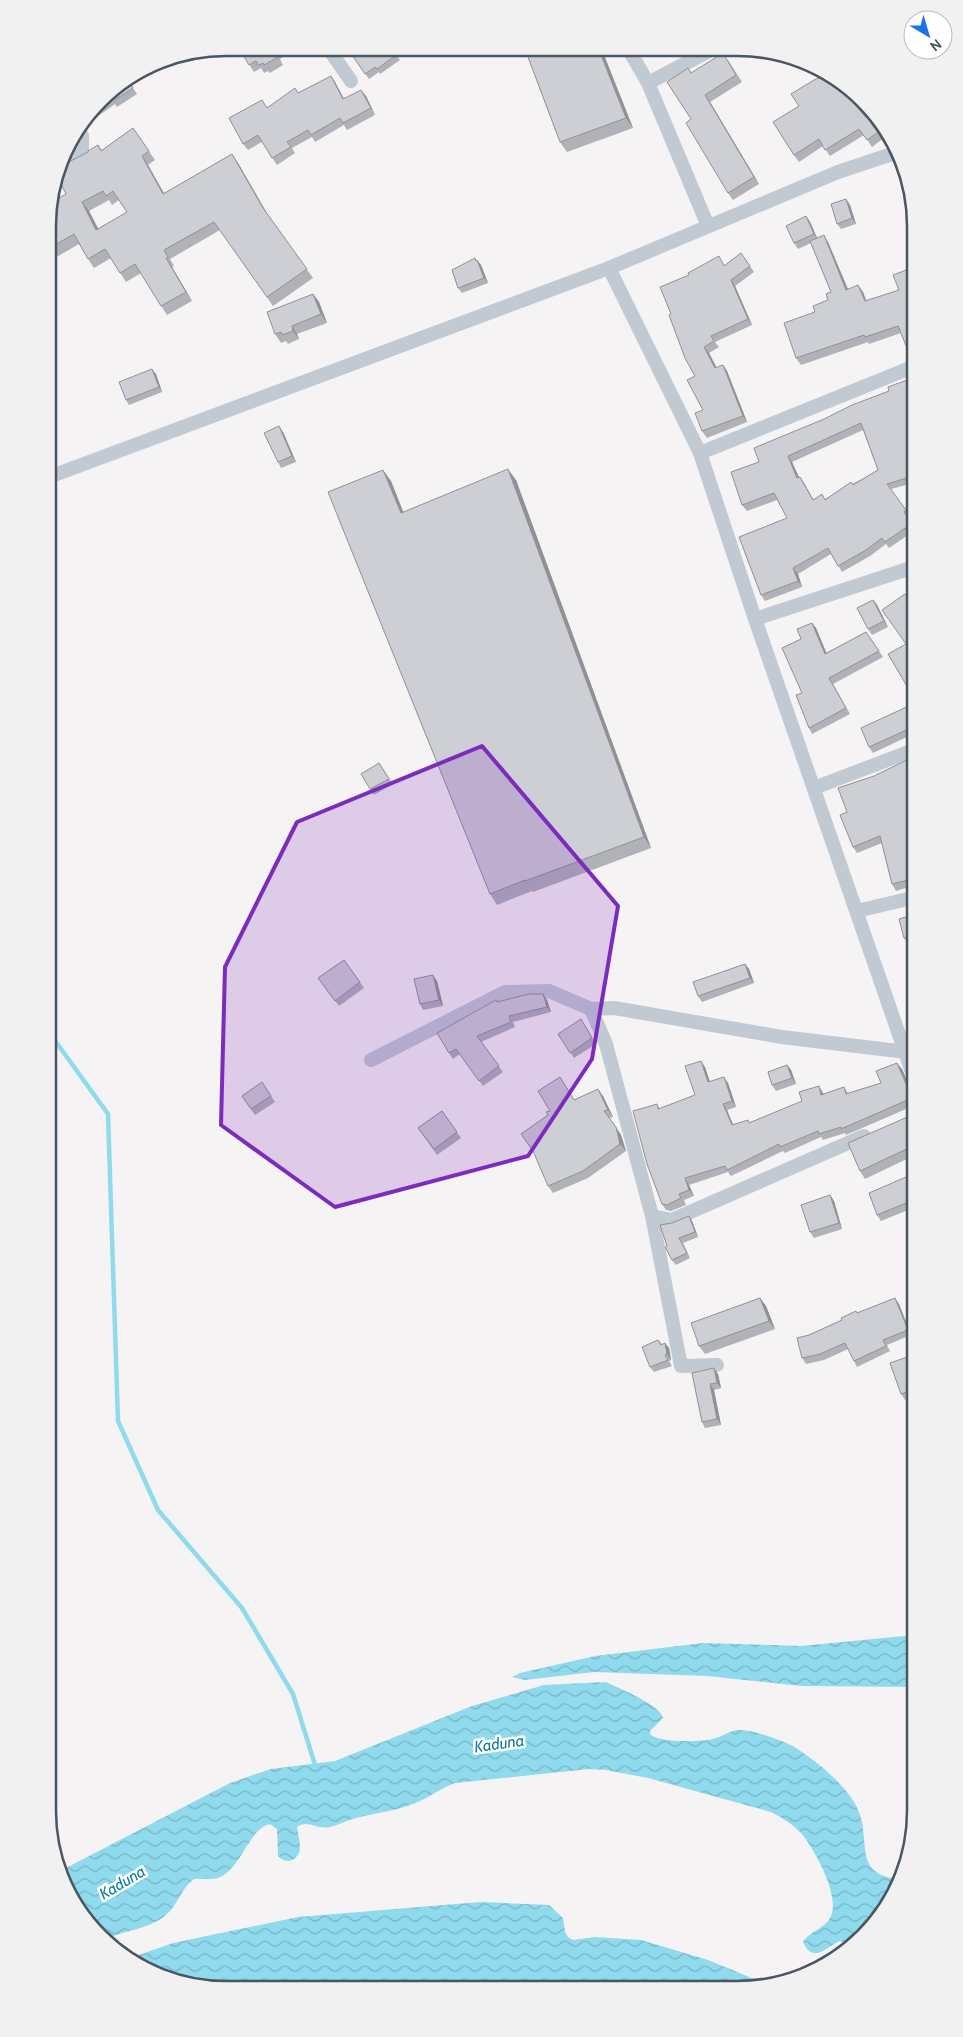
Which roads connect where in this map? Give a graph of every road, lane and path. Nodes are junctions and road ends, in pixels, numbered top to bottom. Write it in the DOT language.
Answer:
graph roads {
  1 [pos="334,56"];
  2 [pos="633,56"];
  3 [pos="698,56"];
  4 [pos="351,81"];
  5 [pos="648,82"];
  6 [pos="82,136"];
  7 [pos="72,154"];
  8 [pos="891,154"];
  9 [pos="708,226"];
  10 [pos="609,268"];
  11 [pos="907,369"];
  12 [pos="700,453"];
  13 [pos="57,474"];
  14 [pos="907,569"];
  15 [pos="755,619"];
  16 [pos="907,753"];
  17 [pos="814,788"];
  18 [pos="907,899"];
  19 [pos="857,911"];
  20 [pos="591,1009"];
  21 [pos="906,1052"];
  22 [pos="371,1060"];
  23 [pos="877,1130"];
  24 [pos="652,1216"];
  25 [pos="717,1365"];
  1 -- 4 [label="street"];
  2 -- 5 [label="street"];
  3 -- 5 [label="street"];
  5 -- 9 [label="street"];
  6 -- 7 [label="street"];
  8 -- 9 [label="street"];
  9 -- 10 [label="street"];
  10 -- 12 [label="street"];
  10 -- 13 [label="street"];
  11 -- 12 [label="street"];
  12 -- 15 [label="street"];
  14 -- 15 [label="street"];
  15 -- 17 [label="street"];
  16 -- 17 [label="street"];
  17 -- 19 [label="street"];
  18 -- 19 [label="street"];
  19 -- 21 [label="street"];
  20 -- 21 [label="street"];
  20 -- 22 [label="street"];
  20 -- 24 [label="street"];
  23 -- 24 [label="street"];
  24 -- 25 [label="street"];
}
